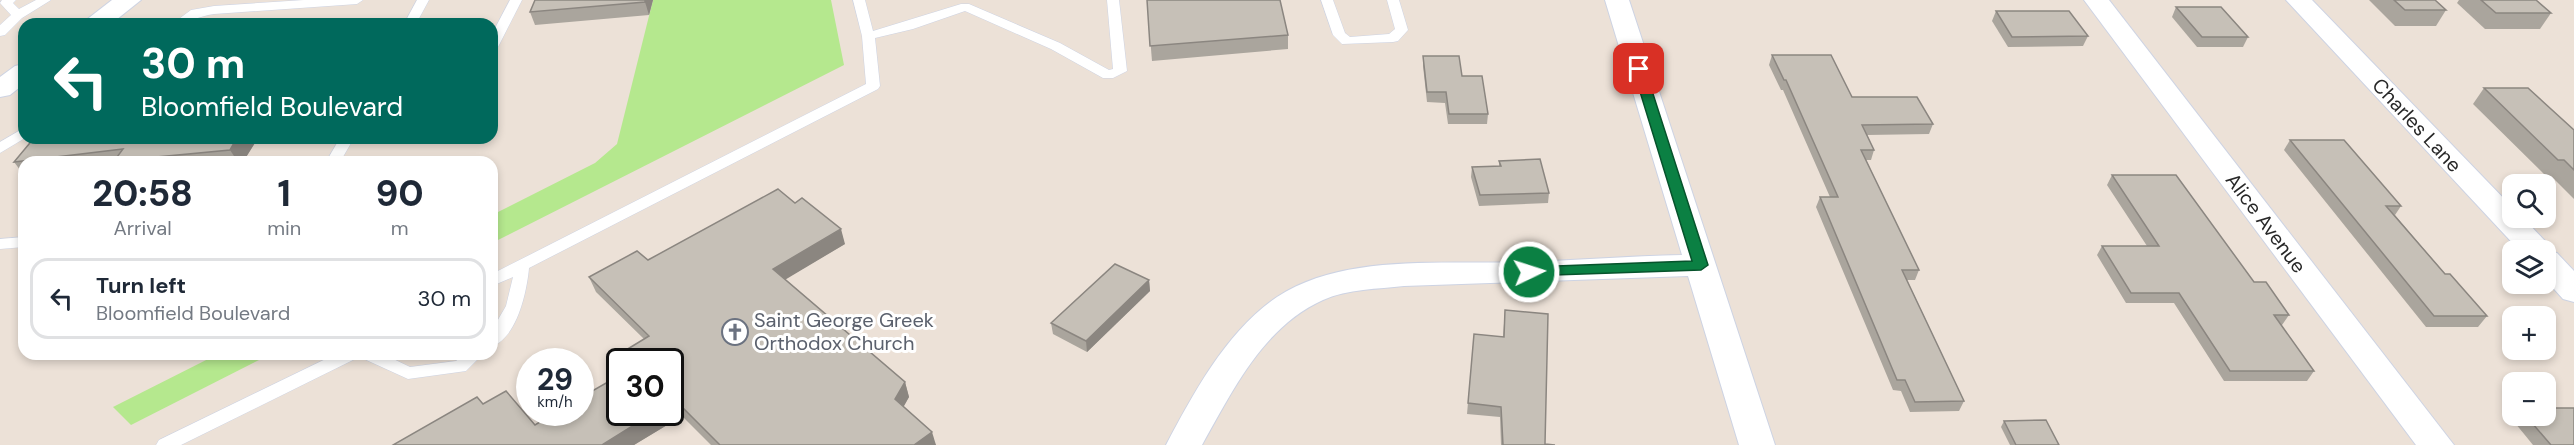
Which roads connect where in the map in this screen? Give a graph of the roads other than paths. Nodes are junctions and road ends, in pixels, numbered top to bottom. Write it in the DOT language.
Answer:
graph roads {
  1 [pos="10,0"];
  2 [pos="45,0"];
  3 [pos="129,0"];
  4 [pos="357,0"];
  5 [pos="423,0"];
  6 [pos="516,0"];
  7 [pos="859,0"];
  8 [pos="1113,0"];
  9 [pos="1327,0"];
  10 [pos="1393,0"];
  11 [pos="1617,0"];
  12 [pos="2096,0"];
  13 [pos="2298,0"];
  14 [pos="18,15"];
  15 [pos="103,18"];
  16 [pos="186,18"];
  17 [pos="413,18"];
  18 [pos="0,32"];
  19 [pos="498,35"];
  20 [pos="868,36"];
  21 [pos="18,76"];
  22 [pos="0,89"];
  23 [pos="18,136"];
  24 [pos="0,149"];
  25 [pos="2526,240"];
  26 [pos="18,242"];
  27 [pos="0,244"];
  28 [pos="522,265"];
  29 [pos="1701,265"];
  30 [pos="2556,272"];
  31 [pos="498,278"];
  32 [pos="2574,291"];
  33 [pos="498,335"];
  34 [pos="339,360"];
  35 [pos="381,360"];
  36 [pos="468,360"];
  37 [pos="165,445"];
  38 [pos="1184,445"];
  39 [pos="1757,445"];
  40 [pos="2436,445"];
  1 -- 14 [label="lane"];
  2 -- 14 [label="lane"];
  3 -- 15 [label="street"];
  4 -- 16 [label="lane"];
  5 -- 17 [label="lane"];
  6 -- 19 [label="lane"];
  7 -- 20 [label="lane"];
  8 -- 20 [label="lane"];
  9 -- 10 [label="lane"];
  11 -- 29 [label="street"];
  12 -- 40 [label="street, Alice Avenue"];
  13 -- 25 [label="street, Charles Lane"];
  14 -- 18 [label="lane"];
  20 -- 28 [label="lane"];
  21 -- 22 [label="street"];
  23 -- 24 [label="lane"];
  26 -- 27 [label="lane"];
  28 -- 31 [label="lane"];
  28 -- 33 [label="lane"];
  29 -- 38 [label="street"];
  29 -- 39 [label="street"];
  30 -- 32 [label="street"];
  34 -- 37 [label="lane"];
  35 -- 36 [label="lane"];
}
